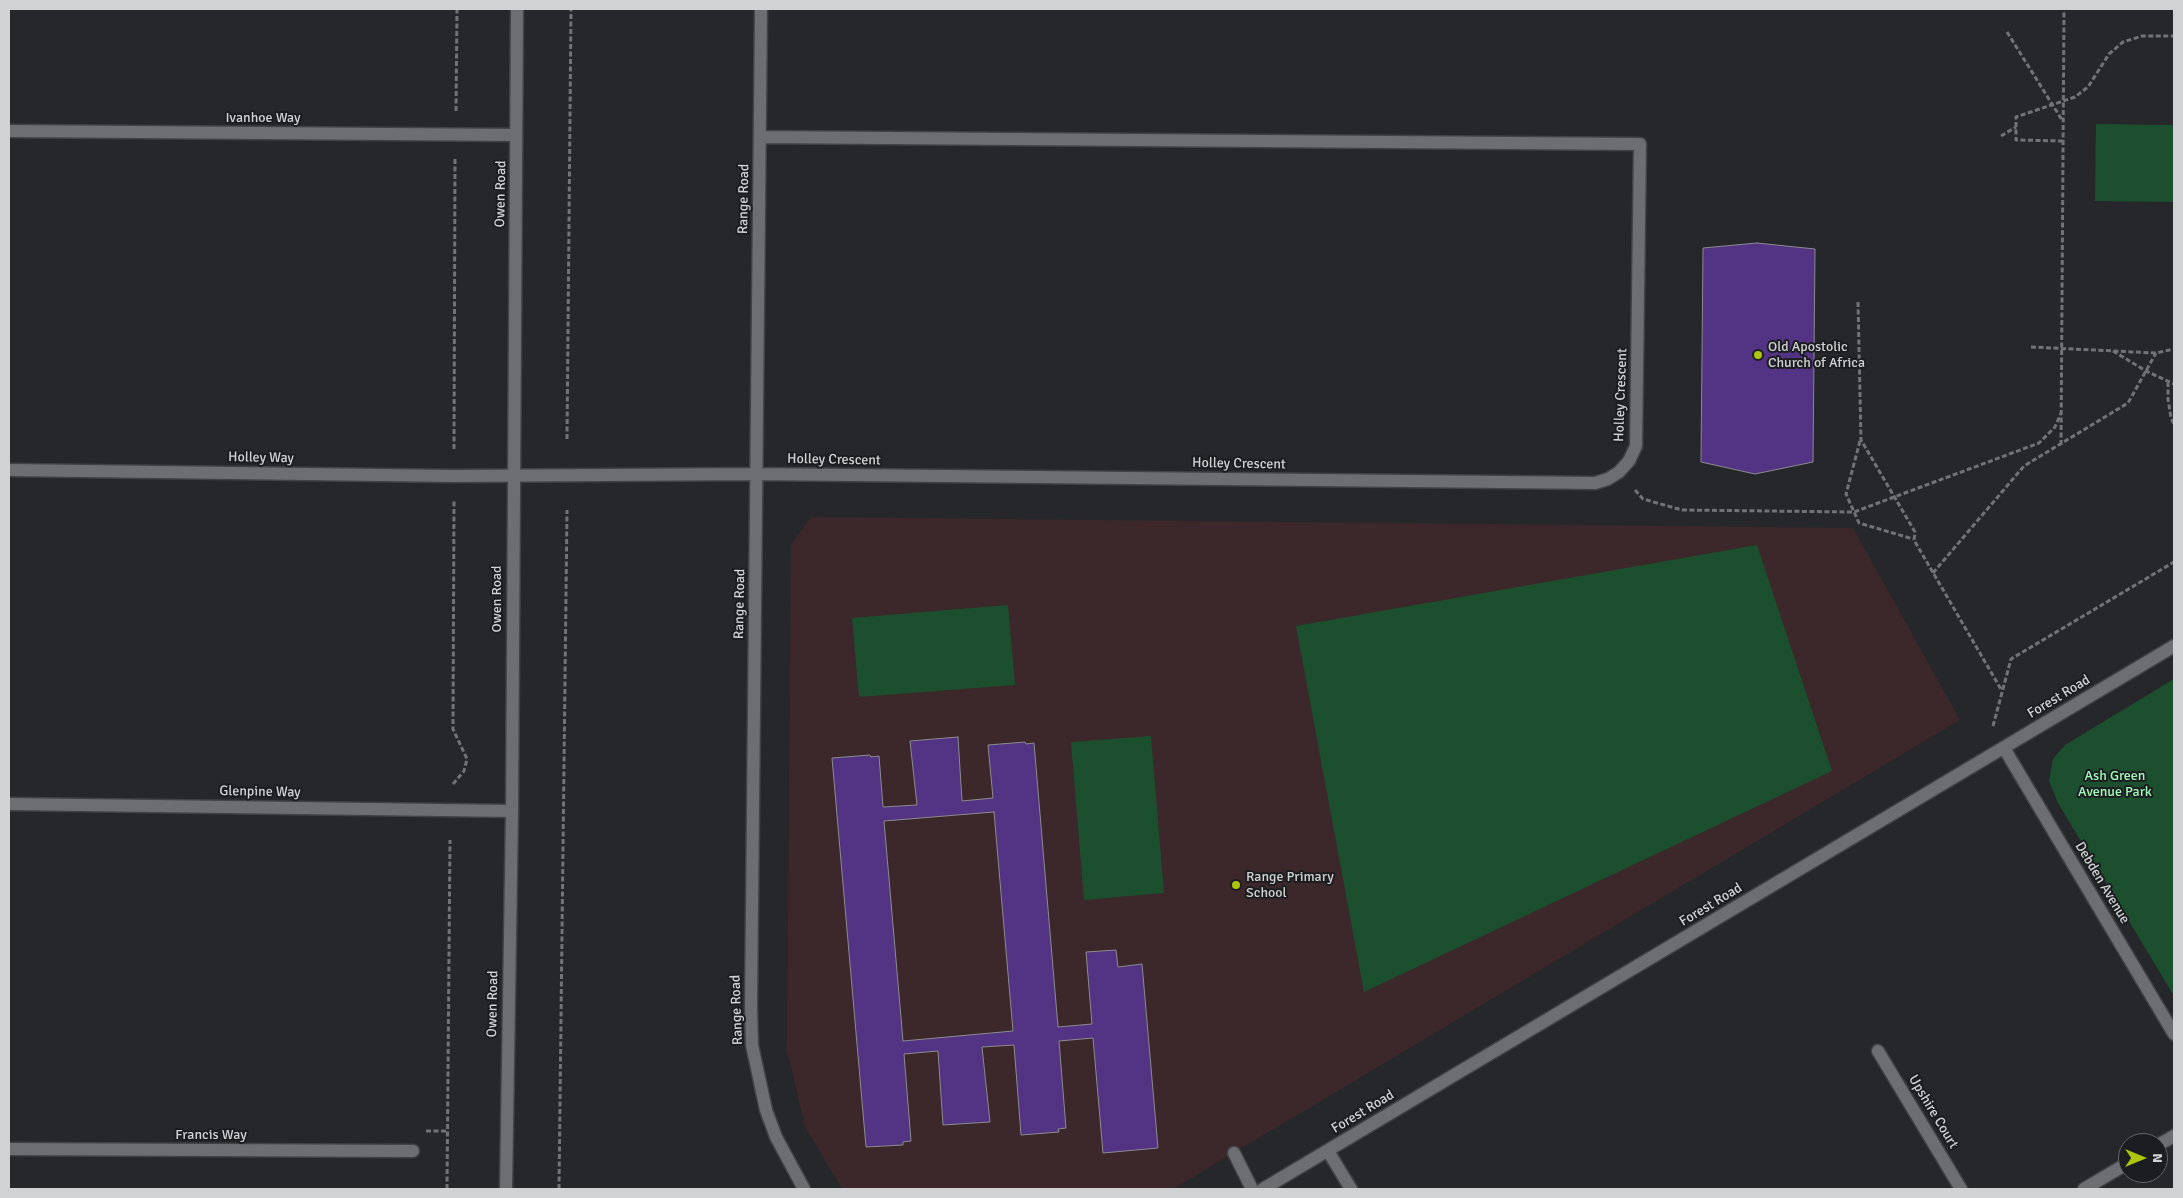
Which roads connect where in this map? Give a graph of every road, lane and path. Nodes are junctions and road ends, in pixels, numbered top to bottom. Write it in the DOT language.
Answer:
graph roads {
  1 [pos="457,9"];
  2 [pos="517,9"];
  3 [pos="571,9"];
  4 [pos="761,9"];
  5 [pos="2064,9"];
  6 [pos="2007,32"];
  7 [pos="2174,36"];
  8 [pos="2063,101"];
  9 [pos="2051,104"];
  10 [pos="456,111"];
  11 [pos="2062,120"];
  12 [pos="2016,128"];
  13 [pos="9,131"];
  14 [pos="516,135"];
  15 [pos="2001,136"];
  16 [pos="760,137"];
  17 [pos="2063,141"];
  18 [pos="455,159"];
  19 [pos="1858,302"];
  20 [pos="2031,347"];
  21 [pos="2062,347"];
  22 [pos="2174,349"];
  23 [pos="2112,351"];
  24 [pos="2156,353"];
  25 [pos="2146,371"];
  26 [pos="2168,382"];
  27 [pos="2174,384"];
  28 [pos="2061,413"];
  29 [pos="2174,424"];
  30 [pos="567,440"];
  31 [pos="1861,440"];
  32 [pos="2061,445"];
  33 [pos="454,449"];
  34 [pos="9,470"];
  35 [pos="1619,472"];
  36 [pos="756,474"];
  37 [pos="513,475"];
  38 [pos="1894,497"];
  39 [pos="454,499"];
  40 [pos="567,510"];
  41 [pos="1854,512"];
  42 [pos="1914,540"];
  43 [pos="2174,562"];
  44 [pos="1933,573"];
  45 [pos="2174,646"];
  46 [pos="2002,691"];
  47 [pos="1991,731"];
  48 [pos="2004,748"];
  49 [pos="453,784"];
  50 [pos="9,804"];
  51 [pos="512,811"];
  52 [pos="450,840"];
  53 [pos="2174,1034"];
  54 [pos="1878,1051"];
  55 [pos="422,1131"];
  56 [pos="448,1131"];
  57 [pos="9,1150"];
  58 [pos="413,1151"];
  59 [pos="1328,1151"];
  60 [pos="1234,1153"];
  61 [pos="2118,1169"];
  62 [pos="448,1189"];
  63 [pos="506,1189"];
  64 [pos="559,1189"];
  65 [pos="804,1189"];
  66 [pos="1252,1189"];
  67 [pos="1263,1189"];
  68 [pos="1351,1189"];
  69 [pos="1961,1189"];
  70 [pos="2084,1189"];
  1 -- 10 [label="path"];
  2 -- 14 [label="street, Owen Road"];
  3 -- 30 [label="path"];
  4 -- 16 [label="street, Range Road"];
  5 -- 8 [label="path"];
  6 -- 9 [label="path"];
  7 -- 8 [label="path"];
  8 -- 9 [label="path"];
  8 -- 11 [label="path"];
  9 -- 11 [label="path"];
  9 -- 12 [label="path"];
  11 -- 17 [label="path"];
  12 -- 15 [label="path"];
  12 -- 17 [label="path"];
  13 -- 14 [label="street, Ivanhoe Way"];
  14 -- 37 [label="street, Owen Road"];
  16 -- 35 [label="street, Holley Crescent"];
  16 -- 36 [label="street, Range Road"];
  17 -- 21 [label="path"];
  18 -- 33 [label="path"];
  19 -- 31 [label="path"];
  20 -- 21 [label="path"];
  21 -- 23 [label="path"];
  21 -- 28 [label="path"];
  22 -- 24 [label="path"];
  23 -- 24 [label="path"];
  23 -- 25 [label="path"];
  24 -- 25 [label="path"];
  25 -- 26 [label="path"];
  25 -- 32 [label="path"];
  26 -- 27 [label="path"];
  26 -- 29 [label="path"];
  28 -- 32 [label="path"];
  28 -- 38 [label="path"];
  31 -- 38 [label="path"];
  31 -- 41 [label="path"];
  32 -- 44 [label="path"];
  34 -- 37 [label="street, Holley Way"];
  35 -- 36 [label="street, Holley Crescent"];
  35 -- 41 [label="path"];
  36 -- 37 [label="street, Holley Crescent"];
  36 -- 65 [label="street, Range Road"];
  37 -- 51 [label="street, Owen Road"];
  38 -- 41 [label="path"];
  38 -- 42 [label="path"];
  39 -- 49 [label="path"];
  40 -- 64 [label="path"];
  41 -- 42 [label="path"];
  42 -- 44 [label="path"];
  43 -- 46 [label="path"];
  44 -- 46 [label="path"];
  45 -- 48 [label="street, Forest Road"];
  46 -- 47 [label="path"];
  48 -- 53 [label="street, Debden Avenue"];
  48 -- 59 [label="street, Forest Road"];
  50 -- 51 [label="street, Glenpine Way"];
  51 -- 63 [label="street, Owen Road"];
  52 -- 56 [label="path"];
  54 -- 69 [label="street, Upshire Court"];
  55 -- 56 [label="path"];
  56 -- 62 [label="path"];
  57 -- 58 [label="street, Francis Way"];
  59 -- 67 [label="street, Forest Road"];
  59 -- 68 [label="street"];
  60 -- 66 [label="street"];
  61 -- 70 [label="street"];
}
